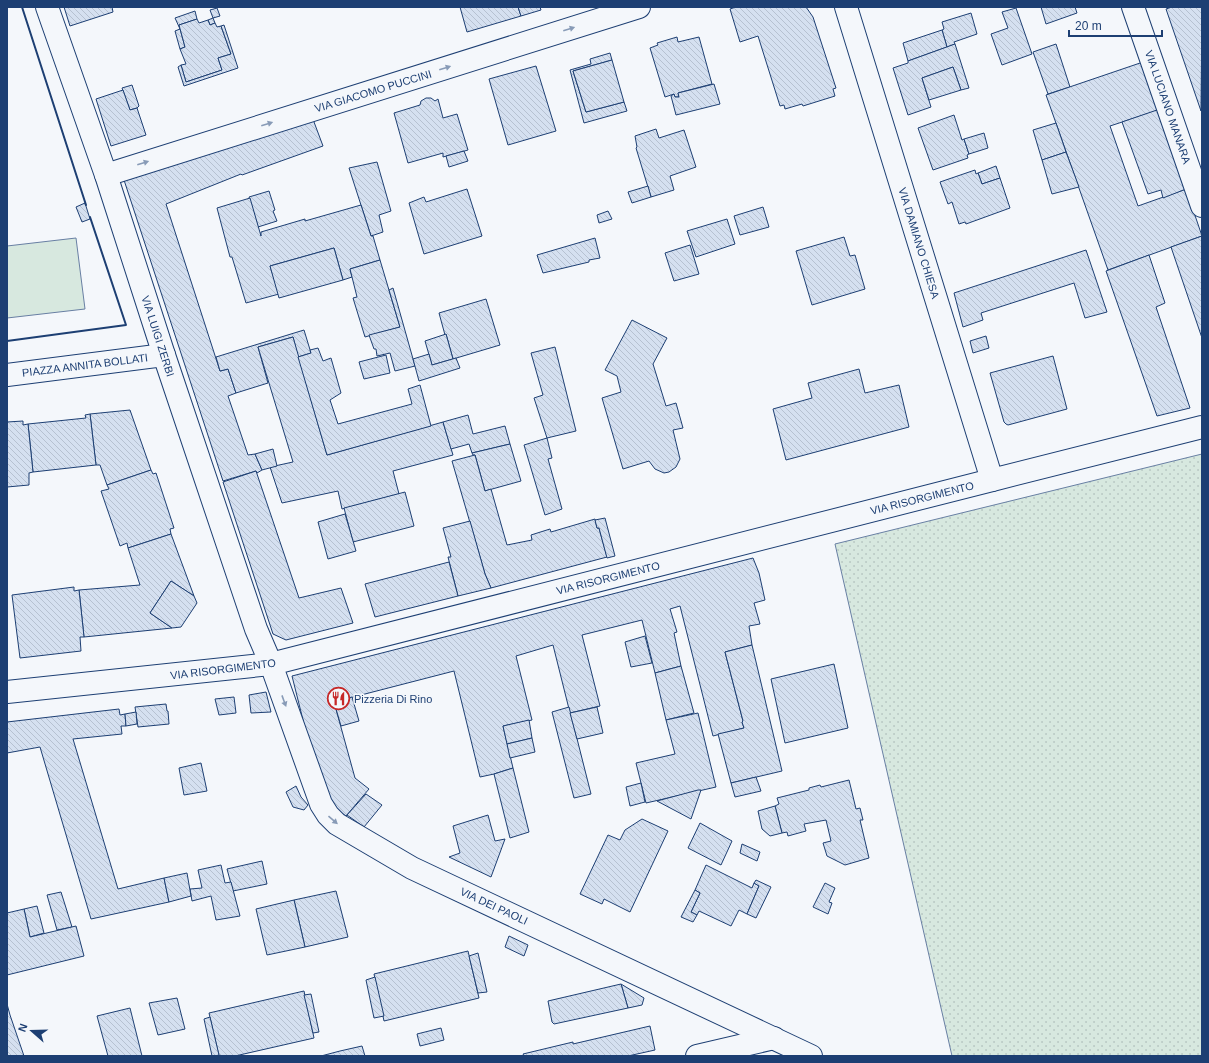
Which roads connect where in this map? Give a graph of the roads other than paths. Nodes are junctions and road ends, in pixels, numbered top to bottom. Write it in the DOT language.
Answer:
graph roads {
  1 [pos="47,7"];
  2 [pos="639,7"];
  3 [pos="846,7"];
  4 [pos="1134,7"];
  5 [pos="106,175"];
  6 [pos="1202,206"];
  7 [pos="164,355"];
  8 [pos="7,375"];
  9 [pos="1202,428"];
  10 [pos="992,480"];
  11 [pos="271,664"];
  12 [pos="7,692"];
  13 [pos="774,1038"];
  14 [pos="697,1056"];
  15 [pos="811,1056"];
  1 -- 5 [label="street, VIA LUIGI ZERBI"];
  5 -- 2 [label="street, VIA GIACOMO PUCCINI, one-way"];
  3 -- 10 [label="street, VIA DAMIANO CHIESA"];
  4 -- 6 [label="street, VIA LUCIANO MANARA"];
  5 -- 7 [label="street, VIA LUIGI ZERBI"];
  7 -- 8 [label="street, PIAZZA ANNITA BOLLATI"];
  7 -- 11 [label="street, VIA LUIGI ZERBI"];
  9 -- 10 [label="street, VIA RISORGIMENTO"];
  10 -- 11 [label="street, VIA RISORGIMENTO"];
  11 -- 12 [label="street, VIA RISORGIMENTO"];
  11 -- 13 [label="street, VIA DEI PAOLI, one-way"];
  13 -- 14 [label="street"];
  13 -- 15 [label="street, VIA DEI PAOLI"];
}
